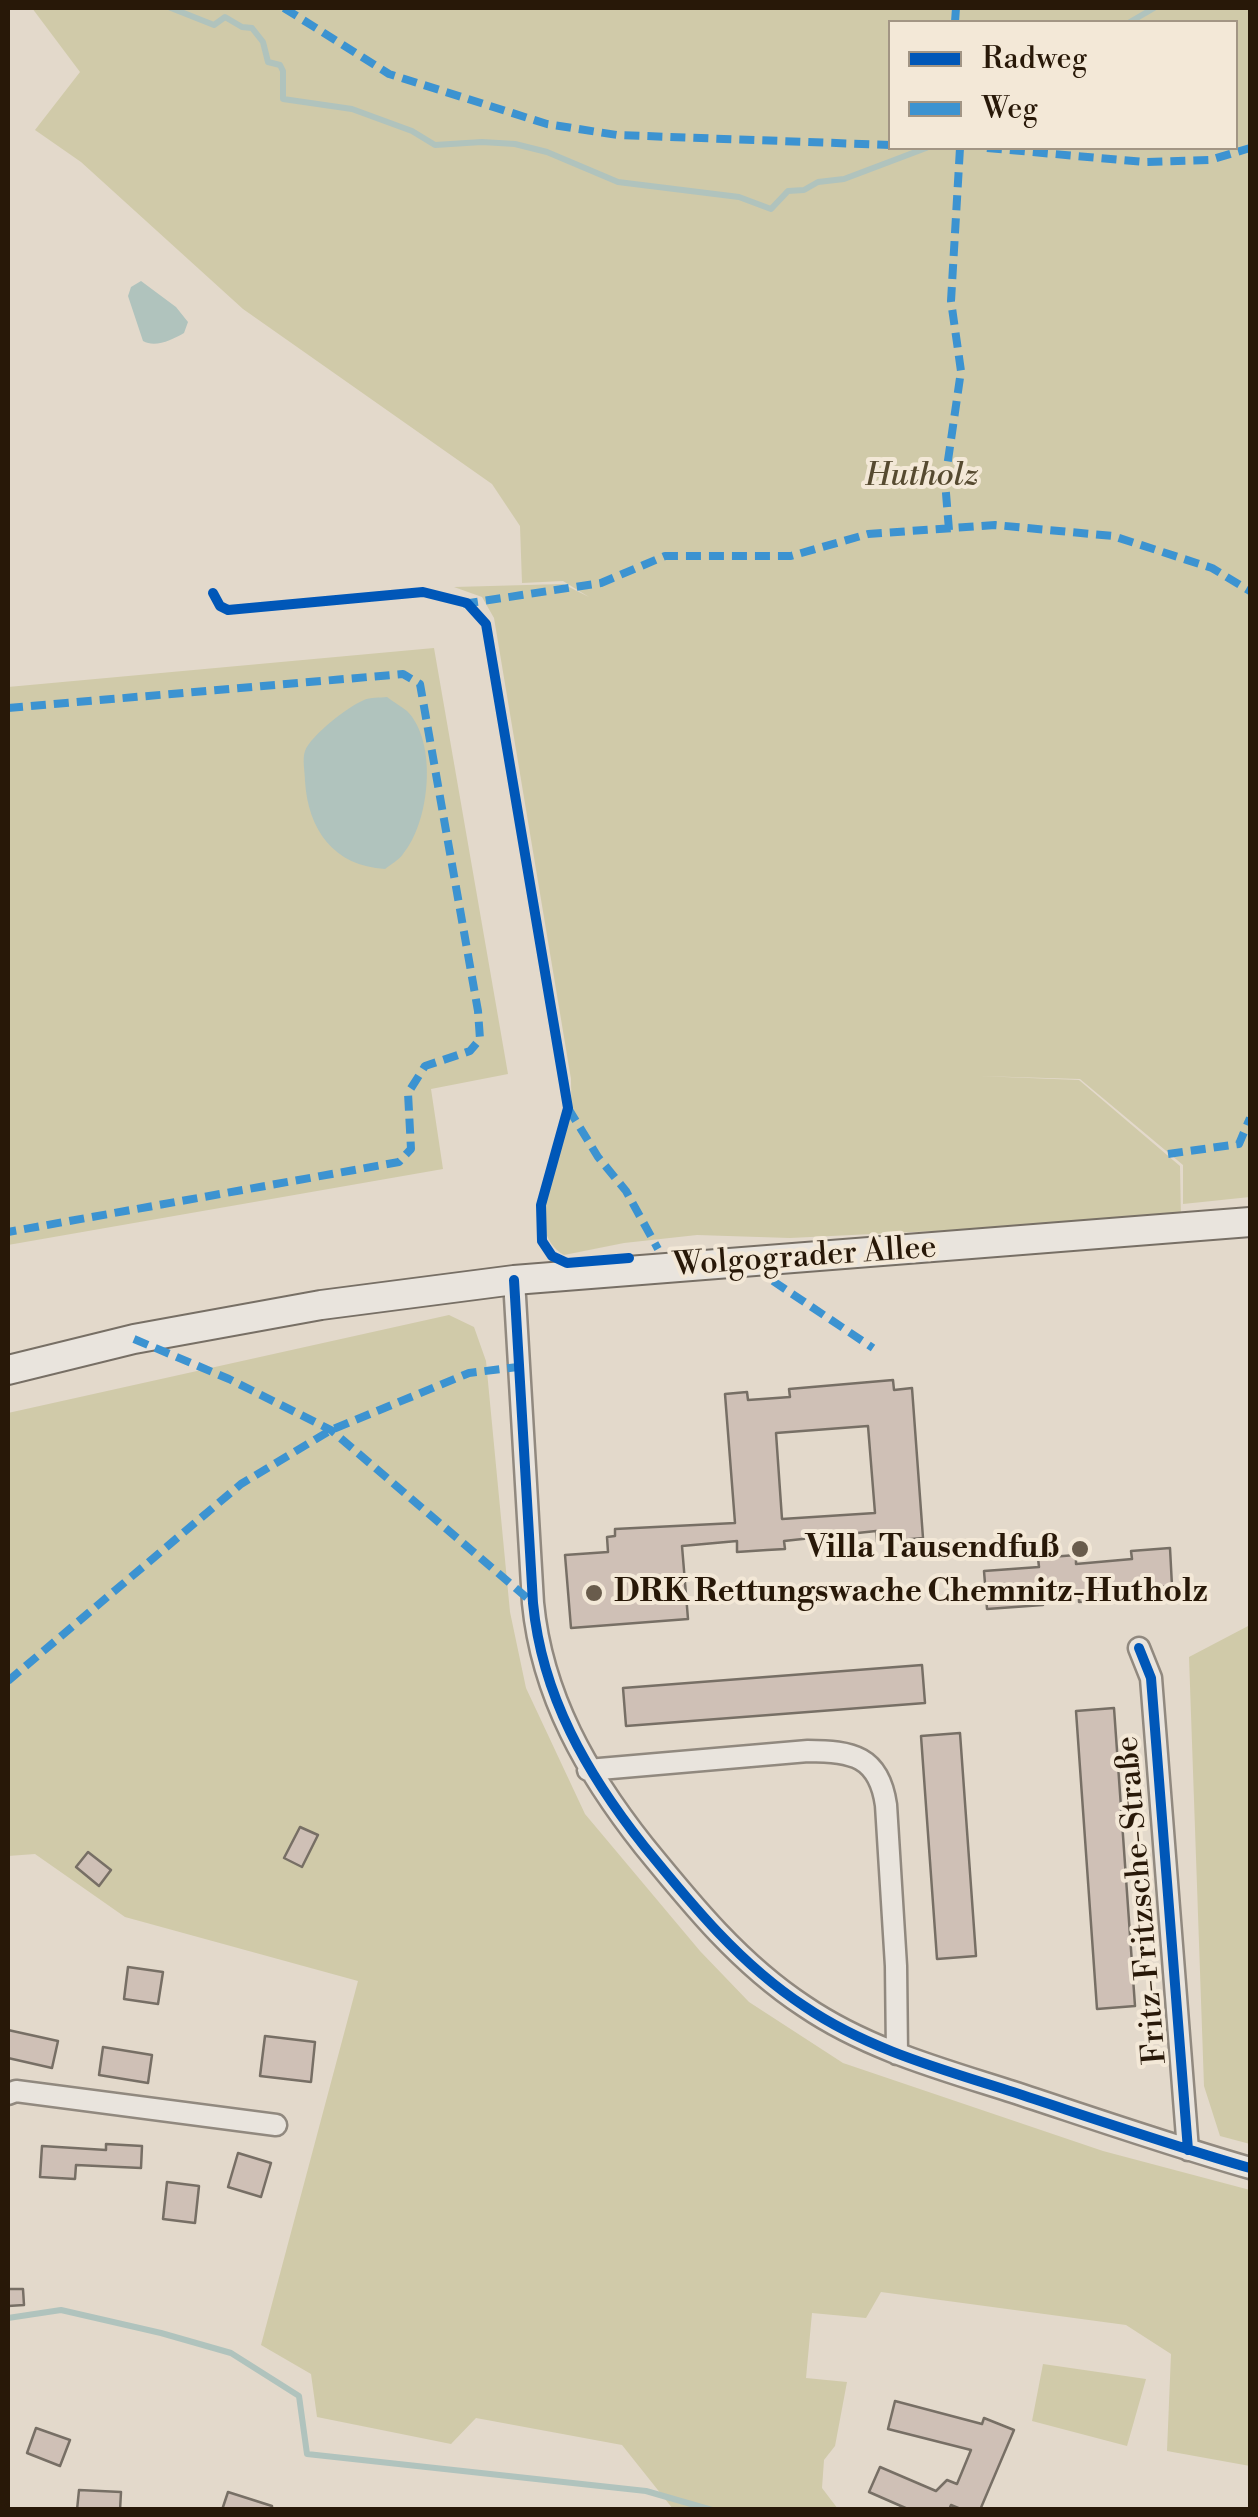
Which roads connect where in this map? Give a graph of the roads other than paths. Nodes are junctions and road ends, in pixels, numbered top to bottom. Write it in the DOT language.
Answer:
graph roads {
  1 [pos="1250,1222"];
  2 [pos="514,1280"];
  3 [pos="8,1370"];
  4 [pos="1138,1648"];
  5 [pos="588,1770"];
  6 [pos="897,2054"];
  7 [pos="8,2094"];
  8 [pos="276,2125"];
  9 [pos="1188,2150"];
  10 [pos="1250,2168"];
  1 -- 2 [label="main road, Wolgograder Allee"];
  2 -- 3 [label="main road, Wolgograder Allee"];
  2 -- 5 [label="street"];
  4 -- 9 [label="street, Fritz-Fritzsche-Straße"];
  5 -- 6 [label="street"];
  5 -- 6 [label="street"];
  6 -- 9 [label="street"];
  7 -- 8 [label="street"];
  9 -- 10 [label="street"];
}
